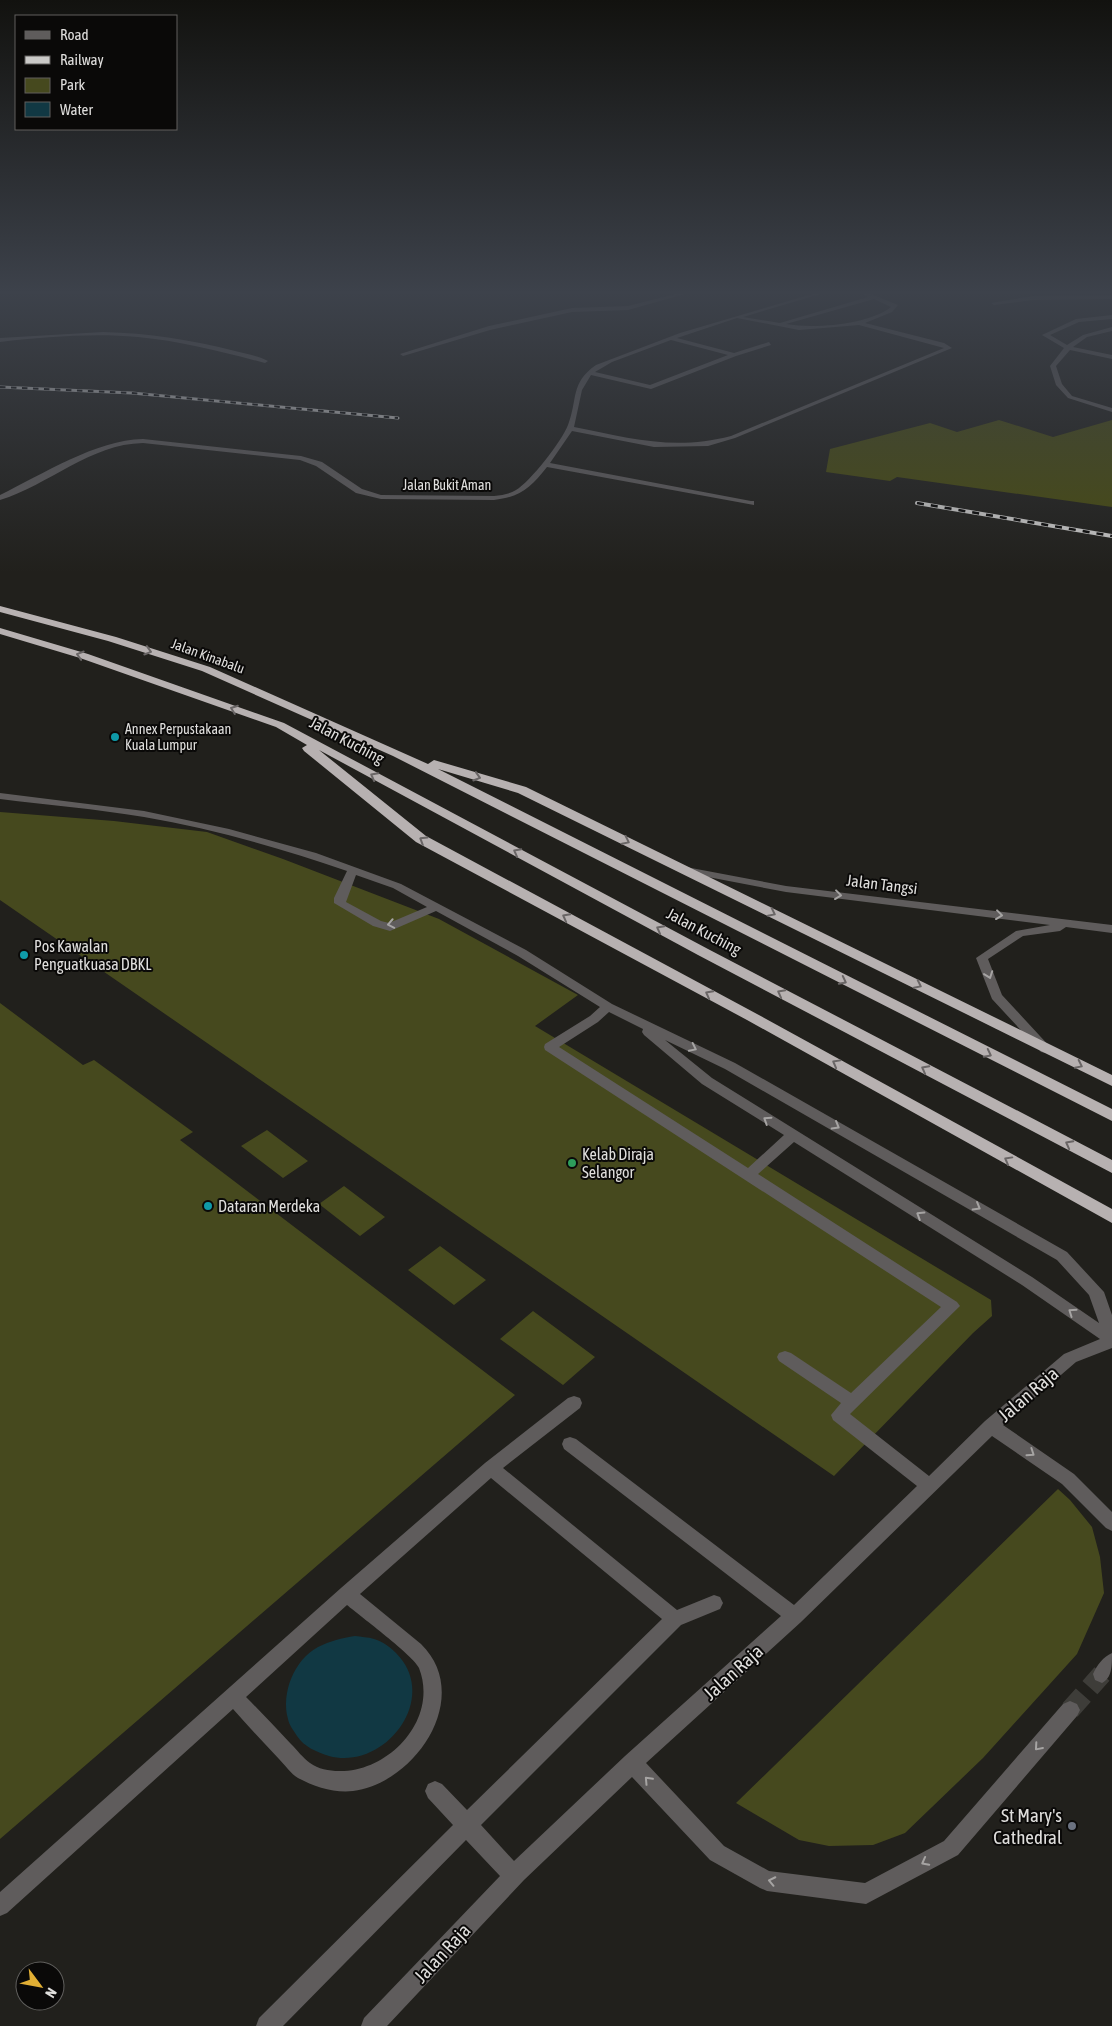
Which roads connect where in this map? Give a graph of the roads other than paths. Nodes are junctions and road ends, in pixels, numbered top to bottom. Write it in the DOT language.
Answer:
graph roads {
  1 [pos="581,385"];
  2 [pos="640,385"];
  3 [pos="658,385"];
  4 [pos="860,385"];
  5 [pos="1059,385"];
  6 [pos="1112,410"];
  7 [pos="570,428"];
  8 [pos="544,464"];
  9 [pos="0,498"];
  10 [pos="751,503"];
  11 [pos="0,609"];
  12 [pos="0,631"];
  13 [pos="280,725"];
  14 [pos="397,753"];
  15 [pos="3,800"];
  16 [pos="353,870"];
  17 [pos="686,870"];
  18 [pos="436,908"];
  19 [pos="1075,925"];
  20 [pos="1112,929"];
  21 [pos="608,1007"];
  22 [pos="634,1020"];
  23 [pos="1046,1048"];
  24 [pos="1112,1081"];
  25 [pos="1112,1116"];
  26 [pos="792,1136"];
  27 [pos="1112,1167"];
  28 [pos="748,1175"];
  29 [pos="1112,1217"];
  30 [pos="1112,1339"];
  31 [pos="785,1357"];
  32 [pos="852,1402"];
  33 [pos="574,1403"];
  34 [pos="991,1426"];
  35 [pos="570,1444"];
  36 [pos="491,1468"];
  37 [pos="928,1485"];
  38 [pos="1112,1523"];
  39 [pos="347,1594"];
  40 [pos="714,1603"];
  41 [pos="795,1616"];
  42 [pos="675,1619"];
  43 [pos="233,1696"];
  44 [pos="1070,1710"];
  45 [pos="632,1763"];
  46 [pos="435,1791"];
  47 [pos="467,1825"];
  48 [pos="514,1876"];
  49 [pos="0,1906"];
  50 [pos="267,2026"];
  51 [pos="372,2026"];
  1 -- 7 [label="street, Jalan Bukit Aman"];
  2 -- 3 [label="street"];
  4 -- 7 [label="street"];
  5 -- 6 [label="street"];
  7 -- 8 [label="street, Jalan Bukit Aman"];
  8 -- 9 [label="street, Jalan Bukit Aman"];
  8 -- 10 [label="street"];
  11 -- 14 [label="highway, Jalan Kinabalu, one-way"];
  13 -- 12 [label="highway, one-way"];
  27 -- 13 [label="highway, Jalan Kuching, one-way"];
  29 -- 13 [label="highway, one-way"];
  14 -- 17 [label="highway, one-way"];
  14 -- 25 [label="highway, Jalan Kuching, one-way"];
  15 -- 16 [label="street"];
  16 -- 18 [label="street"];
  18 -- 16 [label="street, one-way"];
  17 -- 19 [label="street, Jalan Tangsi, one-way"];
  17 -- 23 [label="highway, one-way"];
  18 -- 21 [label="street"];
  19 -- 20 [label="street, Jalan Tangsi"];
  19 -- 23 [label="street, Jalan Tangsi, one-way"];
  21 -- 22 [label="street"];
  21 -- 28 [label="street"];
  26 -- 22 [label="street, one-way"];
  22 -- 30 [label="street, one-way"];
  23 -- 24 [label="highway, one-way"];
  26 -- 28 [label="street"];
  30 -- 26 [label="street, one-way"];
  28 -- 32 [label="street"];
  30 -- 34 [label="street, Jalan Raja"];
  31 -- 32 [label="street"];
  32 -- 37 [label="street"];
  33 -- 36 [label="street"];
  34 -- 37 [label="street, Jalan Raja"];
  34 -- 38 [label="street, one-way"];
  35 -- 41 [label="street"];
  36 -- 39 [label="street"];
  36 -- 42 [label="street"];
  37 -- 41 [label="street, Jalan Raja"];
  39 -- 43 [label="street"];
  39 -- 43 [label="street"];
  40 -- 42 [label="street"];
  41 -- 45 [label="street, Jalan Raja"];
  42 -- 47 [label="street"];
  43 -- 49 [label="street"];
  44 -- 45 [label="street, one-way"];
  45 -- 48 [label="street, Jalan Raja"];
  46 -- 47 [label="street"];
  47 -- 48 [label="street"];
  47 -- 50 [label="street"];
  48 -- 51 [label="street, Jalan Raja"];
}
